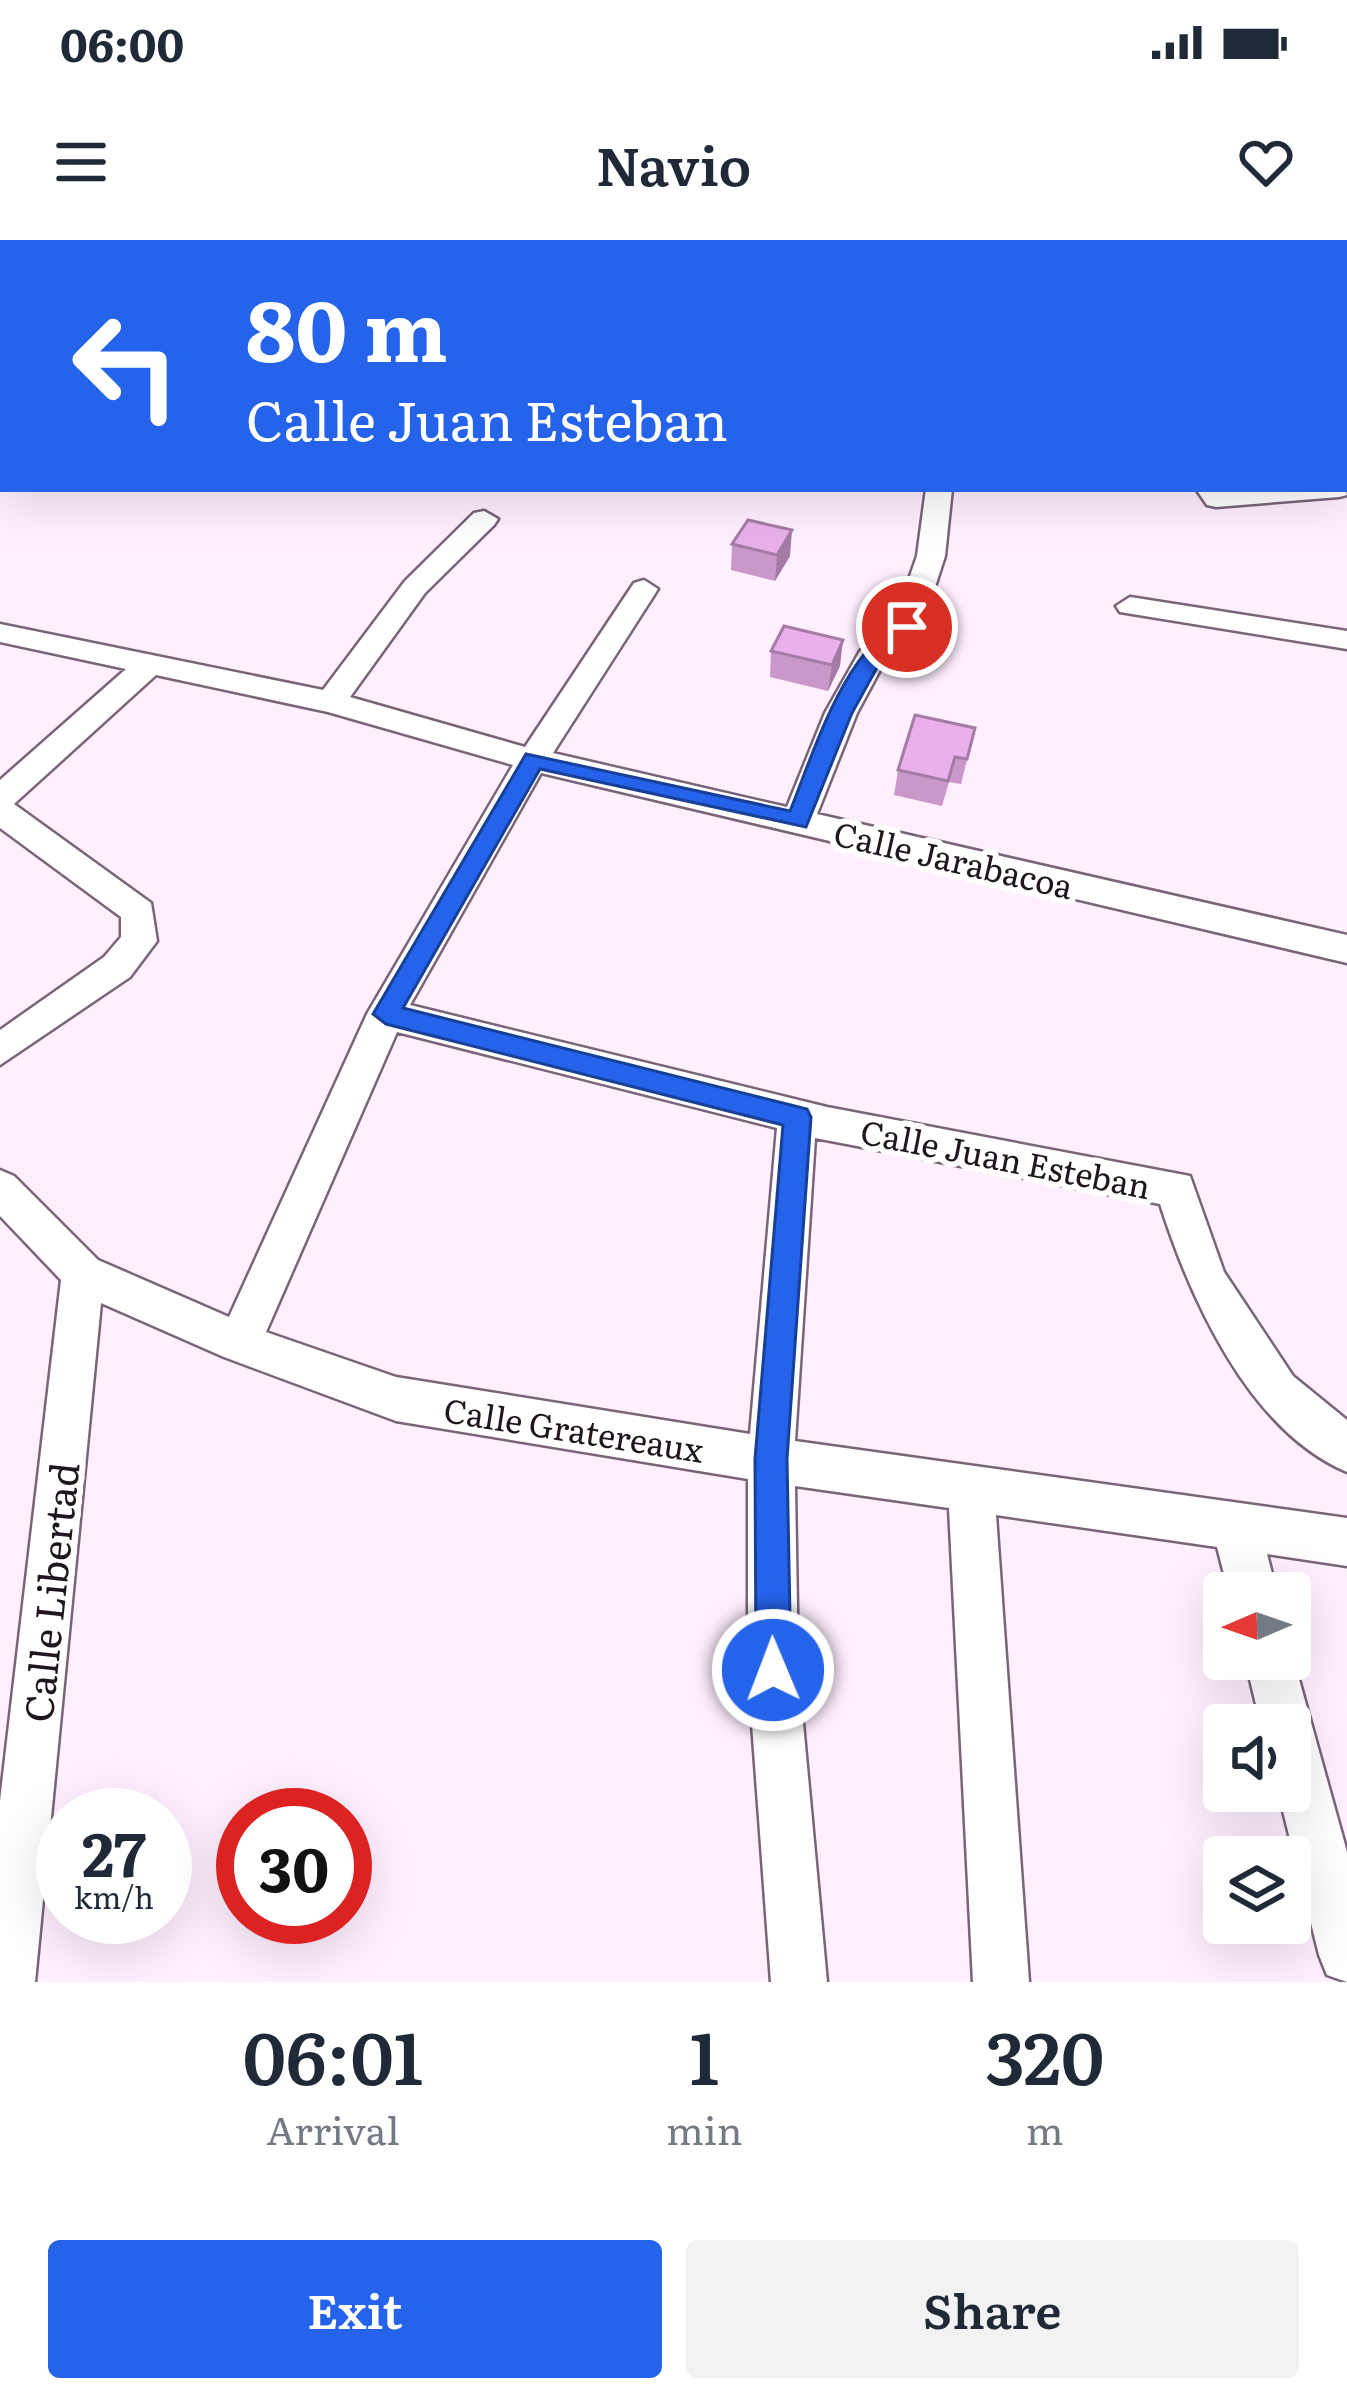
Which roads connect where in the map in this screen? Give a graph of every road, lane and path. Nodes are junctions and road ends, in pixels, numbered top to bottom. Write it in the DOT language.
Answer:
graph roads {
  1 [pos="939,492"];
  2 [pos="1211,492"];
  3 [pos="1305,492"];
  4 [pos="484,519"];
  5 [pos="644,590"];
  6 [pos="1130,606"];
  7 [pos="0,633"];
  8 [pos="1347,640"];
  9 [pos="150,664"];
  10 [pos="330,701"];
  11 [pos="534,760"];
  12 [pos="0,798"];
  13 [pos="0,811"];
  14 [pos="798,821"];
  15 [pos="1347,949"];
  16 [pos="386,1014"];
  17 [pos="0,1050"];
  18 [pos="797,1117"];
  19 [pos="0,1189"];
  20 [pos="83,1274"];
  21 [pos="239,1343"];
  22 [pos="1347,1450"];
  23 [pos="771,1459"];
  24 [pos="971,1488"];
  25 [pos="1236,1529"];
  26 [pos="1347,1542"];
  27 [pos="1247,1572"];
  28 [pos="1310,1812"];
  29 [pos="1347,1955"];
  30 [pos="7,1982"];
  31 [pos="799,1982"];
  32 [pos="1001,1982"];
  1 -- 14 [label="street"];
  2 -- 3 [label="street"];
  4 -- 10 [label="street"];
  5 -- 11 [label="street"];
  6 -- 8 [label="street"];
  7 -- 9 [label="street, Calle Jarabacoa"];
  9 -- 10 [label="street, Calle Jarabacoa"];
  9 -- 12 [label="street"];
  10 -- 11 [label="street, Calle Jarabacoa"];
  11 -- 14 [label="street, Calle Jarabacoa"];
  11 -- 16 [label="street"];
  13 -- 17 [label="street"];
  14 -- 15 [label="street, Calle Jarabacoa"];
  16 -- 18 [label="street, Calle Juan Esteban"];
  16 -- 21 [label="street"];
  18 -- 22 [label="street, Calle Juan Esteban"];
  18 -- 23 [label="street"];
  19 -- 20 [label="street, Calle Gratereaux"];
  20 -- 21 [label="street, Calle Gratereaux"];
  20 -- 30 [label="street, Calle Libertad"];
  21 -- 23 [label="street, Calle Gratereaux"];
  23 -- 24 [label="street, Calle Gratereaux"];
  23 -- 31 [label="street"];
  24 -- 25 [label="street, Calle Gratereaux"];
  24 -- 32 [label="street"];
  25 -- 26 [label="street, Calle Gratereaux"];
  25 -- 27 [label="street"];
  28 -- 29 [label="street"];
}
